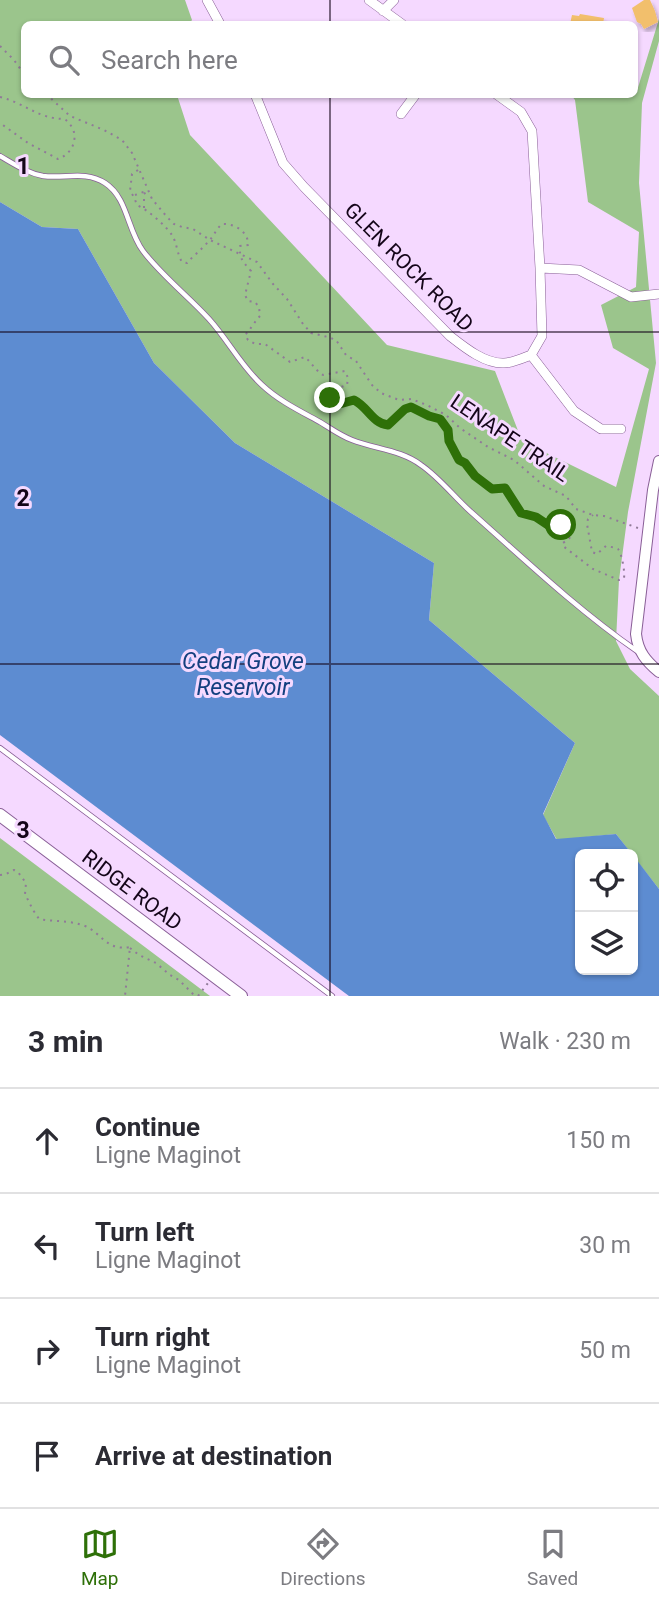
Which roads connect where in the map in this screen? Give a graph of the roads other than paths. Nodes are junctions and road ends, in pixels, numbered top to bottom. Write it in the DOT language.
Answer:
graph roads {
  1 [pos="206,0"];
  2 [pos="369,0"];
  3 [pos="394,0"];
  4 [pos="383,11"];
  5 [pos="218,21"];
  6 [pos="398,21"];
  7 [pos="257,98"];
  8 [pos="413,98"];
  9 [pos="502,98"];
  10 [pos="401,114"];
  11 [pos="0,156"];
  12 [pos="540,268"];
  13 [pos="659,293"];
  14 [pos="531,355"];
  15 [pos="621,429"];
  16 [pos="659,461"];
  17 [pos="641,654"];
  18 [pos="659,672"];
  19 [pos="0,748"];
  20 [pos="0,815"];
  21 [pos="241,996"];
  22 [pos="332,996"];
  1 -- 5 [label="street"];
  2 -- 4 [label="street"];
  3 -- 4 [label="street"];
  4 -- 6 [label="street"];
  7 -- 14 [label="street, GLEN ROCK ROAD"];
  8 -- 10 [label="street"];
  9 -- 12 [label="street"];
  11 -- 17 [label="lane"];
  12 -- 13 [label="street"];
  12 -- 14 [label="street"];
  14 -- 15 [label="street"];
  16 -- 17 [label="street"];
  17 -- 18 [label="street"];
  19 -- 22 [label="lane"];
  20 -- 21 [label="main road, RIDGE ROAD"];
}
